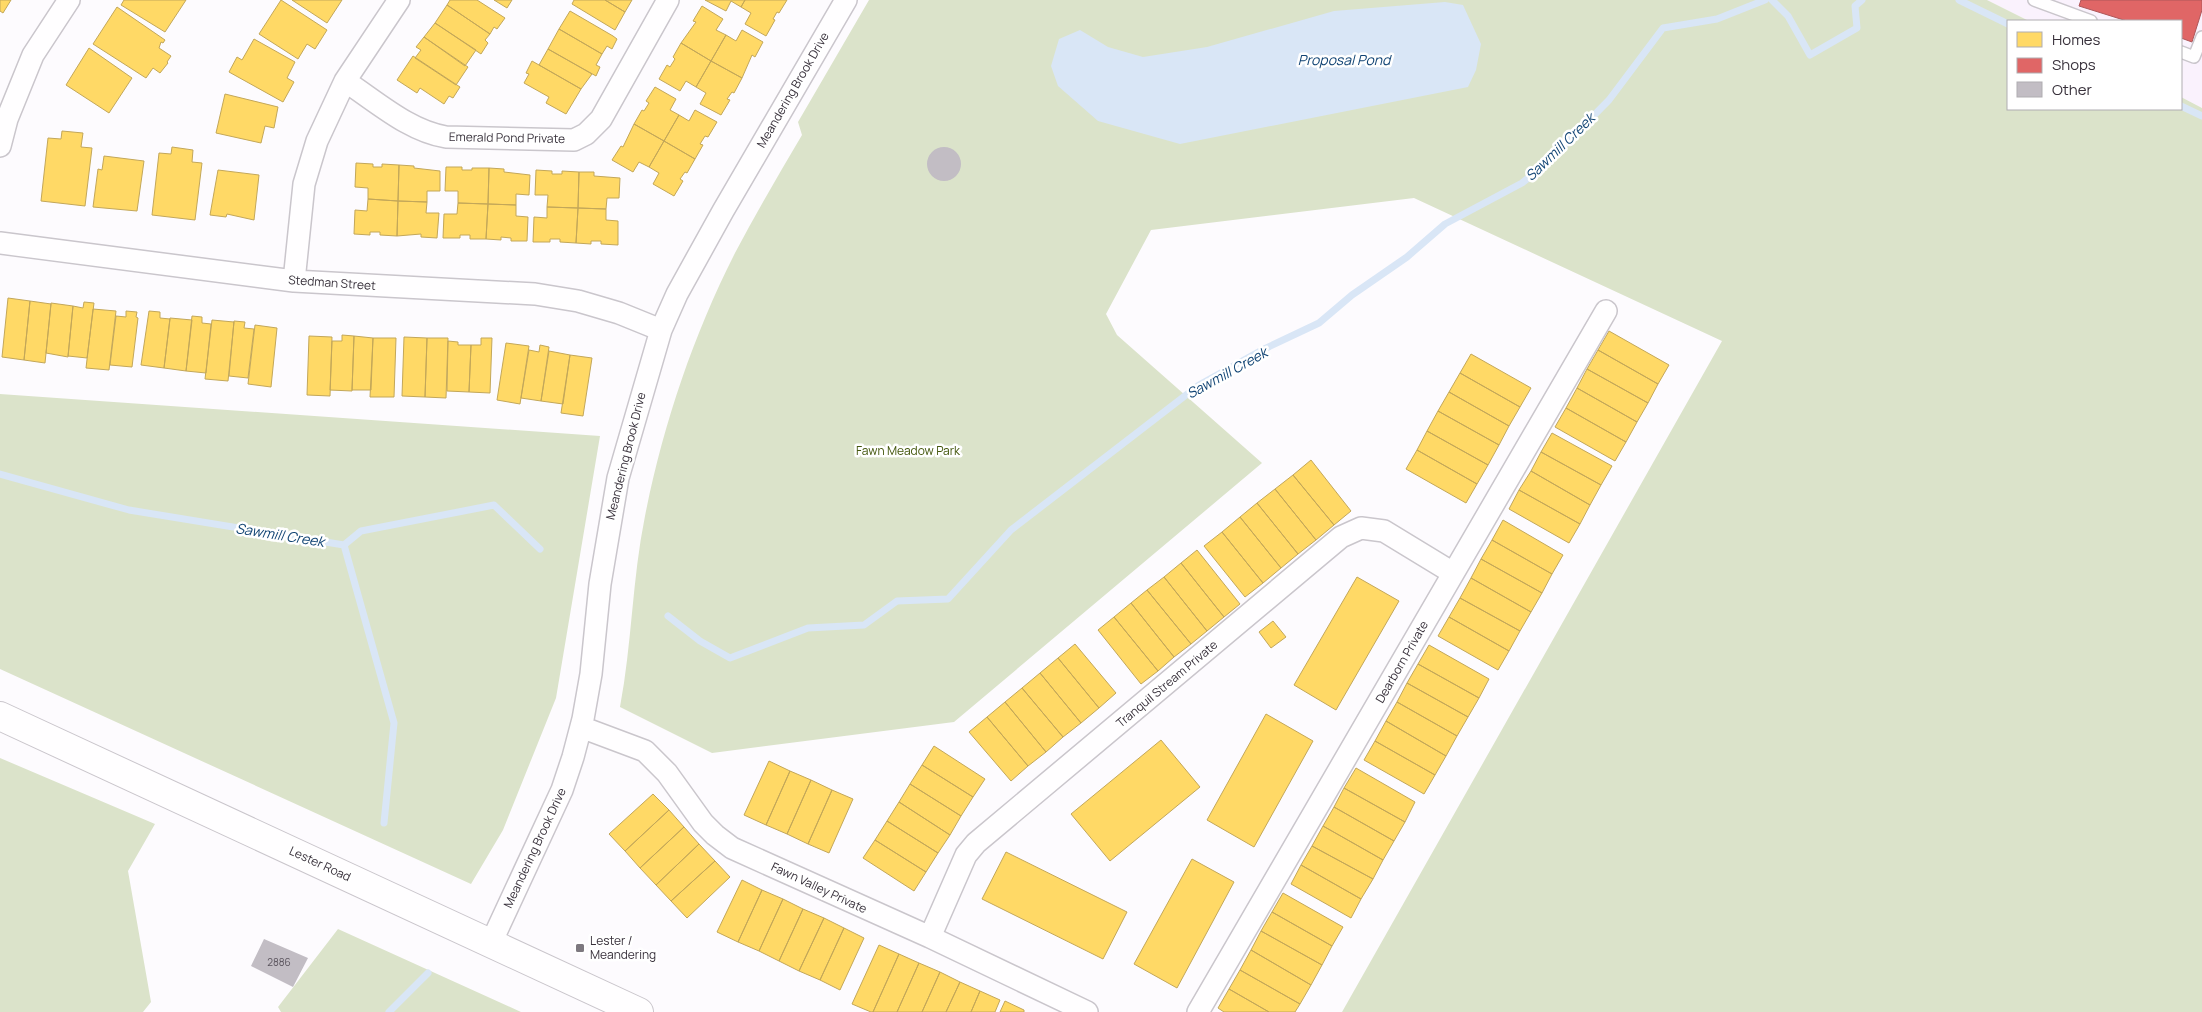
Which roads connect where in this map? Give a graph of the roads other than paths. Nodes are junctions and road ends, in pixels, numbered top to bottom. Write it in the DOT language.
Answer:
graph roads {
  1 [pos="69,0"];
  2 [pos="399,0"];
  3 [pos="668,0"];
  4 [pos="846,0"];
  5 [pos="2034,0"];
  6 [pos="2088,20"];
  7 [pos="2202,37"];
  8 [pos="2182,52"];
  9 [pos="346,81"];
  10 [pos="0,146"];
  11 [pos="0,243"];
  12 [pos="294,281"];
  13 [pos="1606,312"];
  14 [pos="661,330"];
  15 [pos="1453,573"];
  16 [pos="0,716"];
  17 [pos="581,727"];
  18 [pos="930,937"];
  19 [pos="491,943"];
  20 [pos="640,1012"];
  21 [pos="1087,1012"];
  22 [pos="1198,1012"];
  1 -- 10 [label="street"];
  2 -- 9 [label="street"];
  3 -- 9 [label="street, Emerald Pond Private"];
  4 -- 14 [label="street, Meandering Brook Drive"];
  5 -- 6 [label="lane"];
  7 -- 8 [label="lane"];
  9 -- 12 [label="street"];
  11 -- 12 [label="street, Stedman Street"];
  12 -- 14 [label="street, Stedman Street"];
  13 -- 15 [label="street, Dearborn Private"];
  14 -- 17 [label="street, Meandering Brook Drive"];
  15 -- 18 [label="street, Tranquil Stream Private"];
  15 -- 22 [label="street, Dearborn Private"];
  16 -- 19 [label="main road, Lester Road"];
  17 -- 18 [label="street, Fawn Valley Private"];
  17 -- 19 [label="street, Meandering Brook Drive"];
  18 -- 21 [label="street, Fawn Valley Private"];
  19 -- 20 [label="main road, Lester Road"];
}
